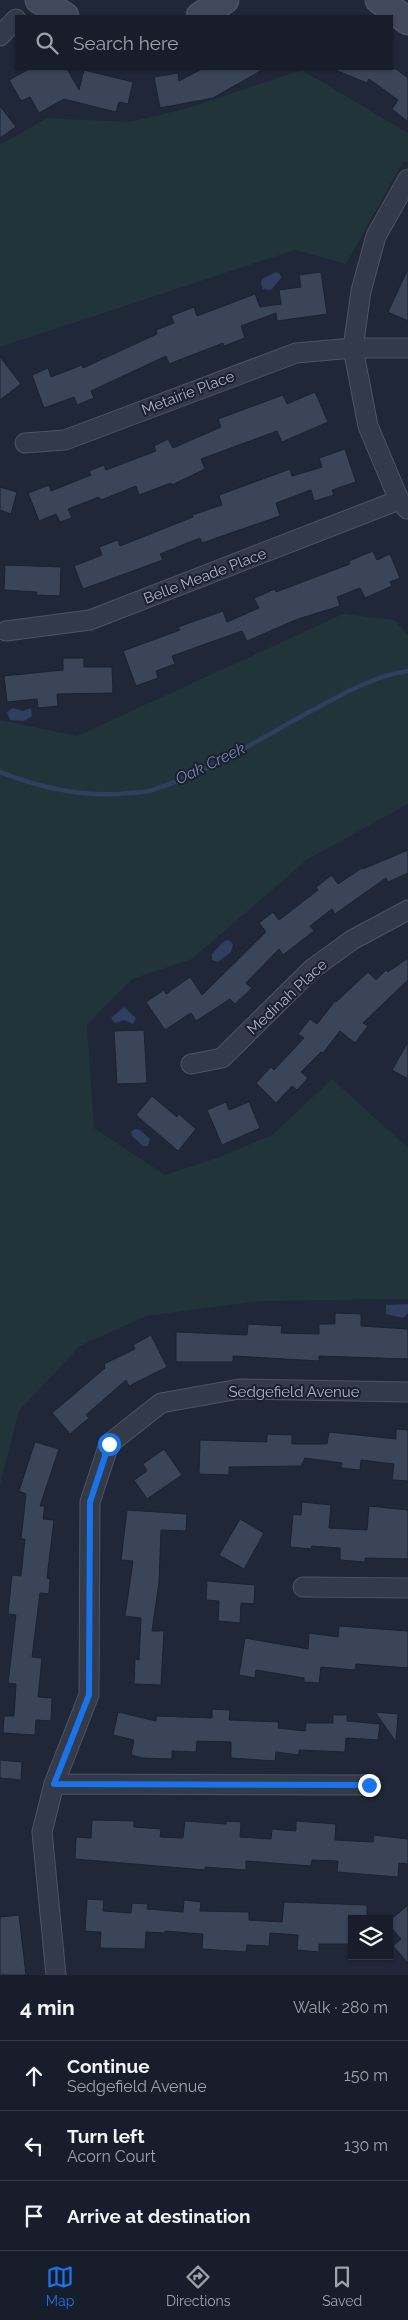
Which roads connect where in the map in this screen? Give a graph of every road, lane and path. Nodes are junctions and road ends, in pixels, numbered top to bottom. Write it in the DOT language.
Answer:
graph roads {
  1 [pos="34,0"];
  2 [pos="39,0"];
  3 [pos="225,0"];
  4 [pos="379,0"];
  5 [pos="21,15"];
  6 [pos="63,15"];
  7 [pos="202,15"];
  8 [pos="15,21"];
  9 [pos="408,21"];
  10 [pos="0,36"];
  11 [pos="408,179"];
  12 [pos="353,348"];
  13 [pos="408,348"];
  14 [pos="25,443"];
  15 [pos="404,505"];
  16 [pos="6,631"];
  17 [pos="408,910"];
  18 [pos="191,1064"];
  19 [pos="408,1392"];
  20 [pos="303,1587"];
  21 [pos="408,1588"];
  22 [pos="54,1784"];
  23 [pos="369,1785"];
  24 [pos="56,1975"];
  1 -- 5 [label="street"];
  2 -- 6 [label="street"];
  3 -- 7 [label="street"];
  4 -- 9 [label="street"];
  8 -- 10 [label="street"];
  11 -- 12 [label="street"];
  12 -- 13 [label="street, Metairie Place"];
  12 -- 14 [label="street, Metairie Place"];
  12 -- 15 [label="street"];
  15 -- 16 [label="street, Belle Meade Place"];
  17 -- 18 [label="street, Medinah Place"];
  19 -- 22 [label="street, Sedgefield Avenue"];
  20 -- 21 [label="street"];
  22 -- 23 [label="street"];
  22 -- 24 [label="street, Sedgefield Avenue"];
}
